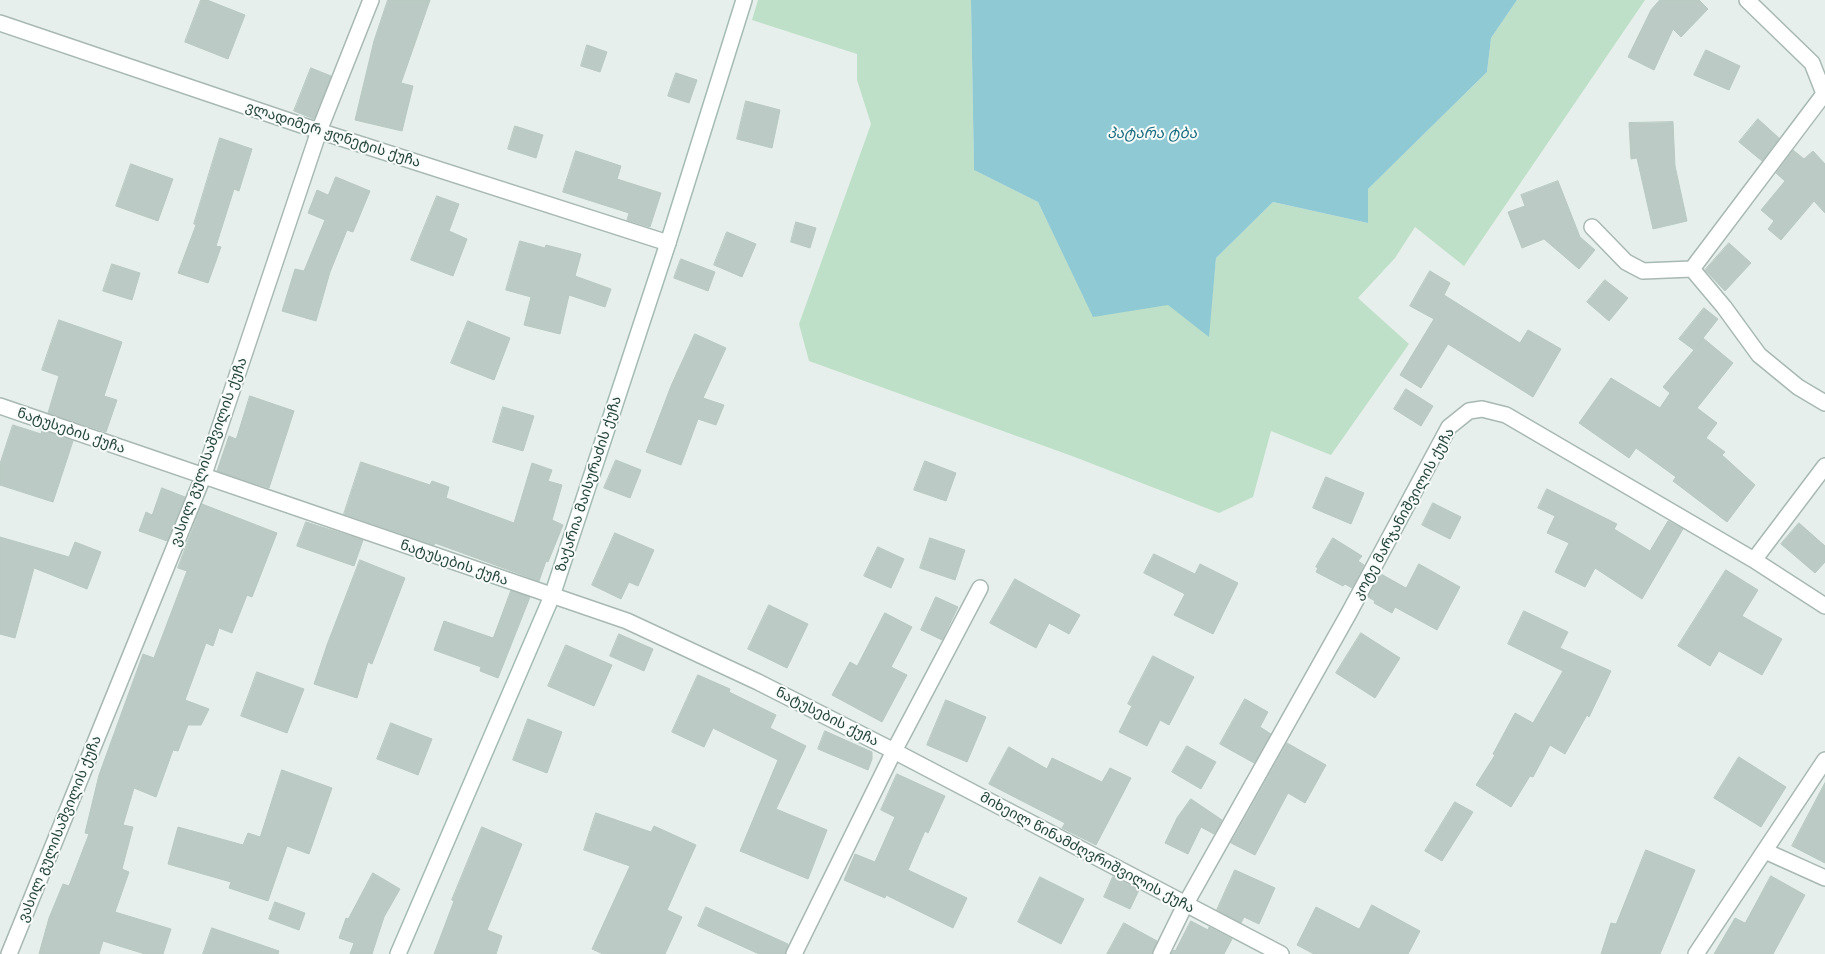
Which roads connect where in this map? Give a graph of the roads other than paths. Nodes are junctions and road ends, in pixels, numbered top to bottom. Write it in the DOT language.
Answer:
graph roads {
  1 [pos="371,0"];
  2 [pos="744,0"];
  3 [pos="1747,0"];
  4 [pos="0,23"];
  5 [pos="1825,95"];
  6 [pos="319,132"];
  7 [pos="1592,227"];
  8 [pos="668,243"];
  9 [pos="1692,269"];
  10 [pos="1825,404"];
  11 [pos="0,406"];
  12 [pos="1825,466"];
  13 [pos="203,477"];
  14 [pos="1754,560"];
  15 [pos="980,588"];
  16 [pos="552,596"];
  17 [pos="1825,606"];
  18 [pos="894,750"];
  19 [pos="1825,760"];
  20 [pos="1765,851"];
  21 [pos="1825,878"];
  22 [pos="1185,905"];
  23 [pos="9,954"];
  24 [pos="398,954"];
  25 [pos="794,954"];
  26 [pos="1161,954"];
  27 [pos="1281,954"];
  28 [pos="1696,954"];
  1 -- 6 [label="street, ვასილ გულისაშვილის ქუჩა"];
  2 -- 8 [label="street, ზაქარია მაისურაძის ქუჩა"];
  3 -- 5 [label="street"];
  4 -- 6 [label="street, ვლადიმერ ჟღნეტის ქუჩა"];
  5 -- 9 [label="street"];
  6 -- 8 [label="street, ვლადიმერ ჟღნეტის ქუჩა"];
  6 -- 13 [label="street, ვასილ გულისაშვილის ქუჩა"];
  7 -- 9 [label="street"];
  8 -- 16 [label="street, ზაქარია მაისურაძის ქუჩა"];
  9 -- 10 [label="street"];
  11 -- 13 [label="street, ნატუსების ქუჩა"];
  12 -- 14 [label="street"];
  13 -- 16 [label="street, ნატუსების ქუჩა"];
  13 -- 23 [label="street, ვასილ გულისაშვილის ქუჩა"];
  14 -- 17 [label="street, კოტე მარჯანიშვილის ქუჩა"];
  14 -- 22 [label="street, კოტე მარჯანიშვილის ქუჩა"];
  15 -- 18 [label="street"];
  16 -- 18 [label="street, ნატუსების ქუჩა"];
  16 -- 24 [label="street, ზაქარია მაისურაძის ქუჩა"];
  18 -- 22 [label="street, მიხეილ წინამძღვრიშვილის ქუჩა"];
  18 -- 25 [label="street"];
  19 -- 20 [label="street"];
  20 -- 21 [label="street"];
  20 -- 28 [label="street"];
  22 -- 26 [label="street, კოტე მარჯანიშვილის ქუჩა"];
  22 -- 27 [label="street, მიხეილ წინამძღვრიშვილის ქუჩა"];
}
